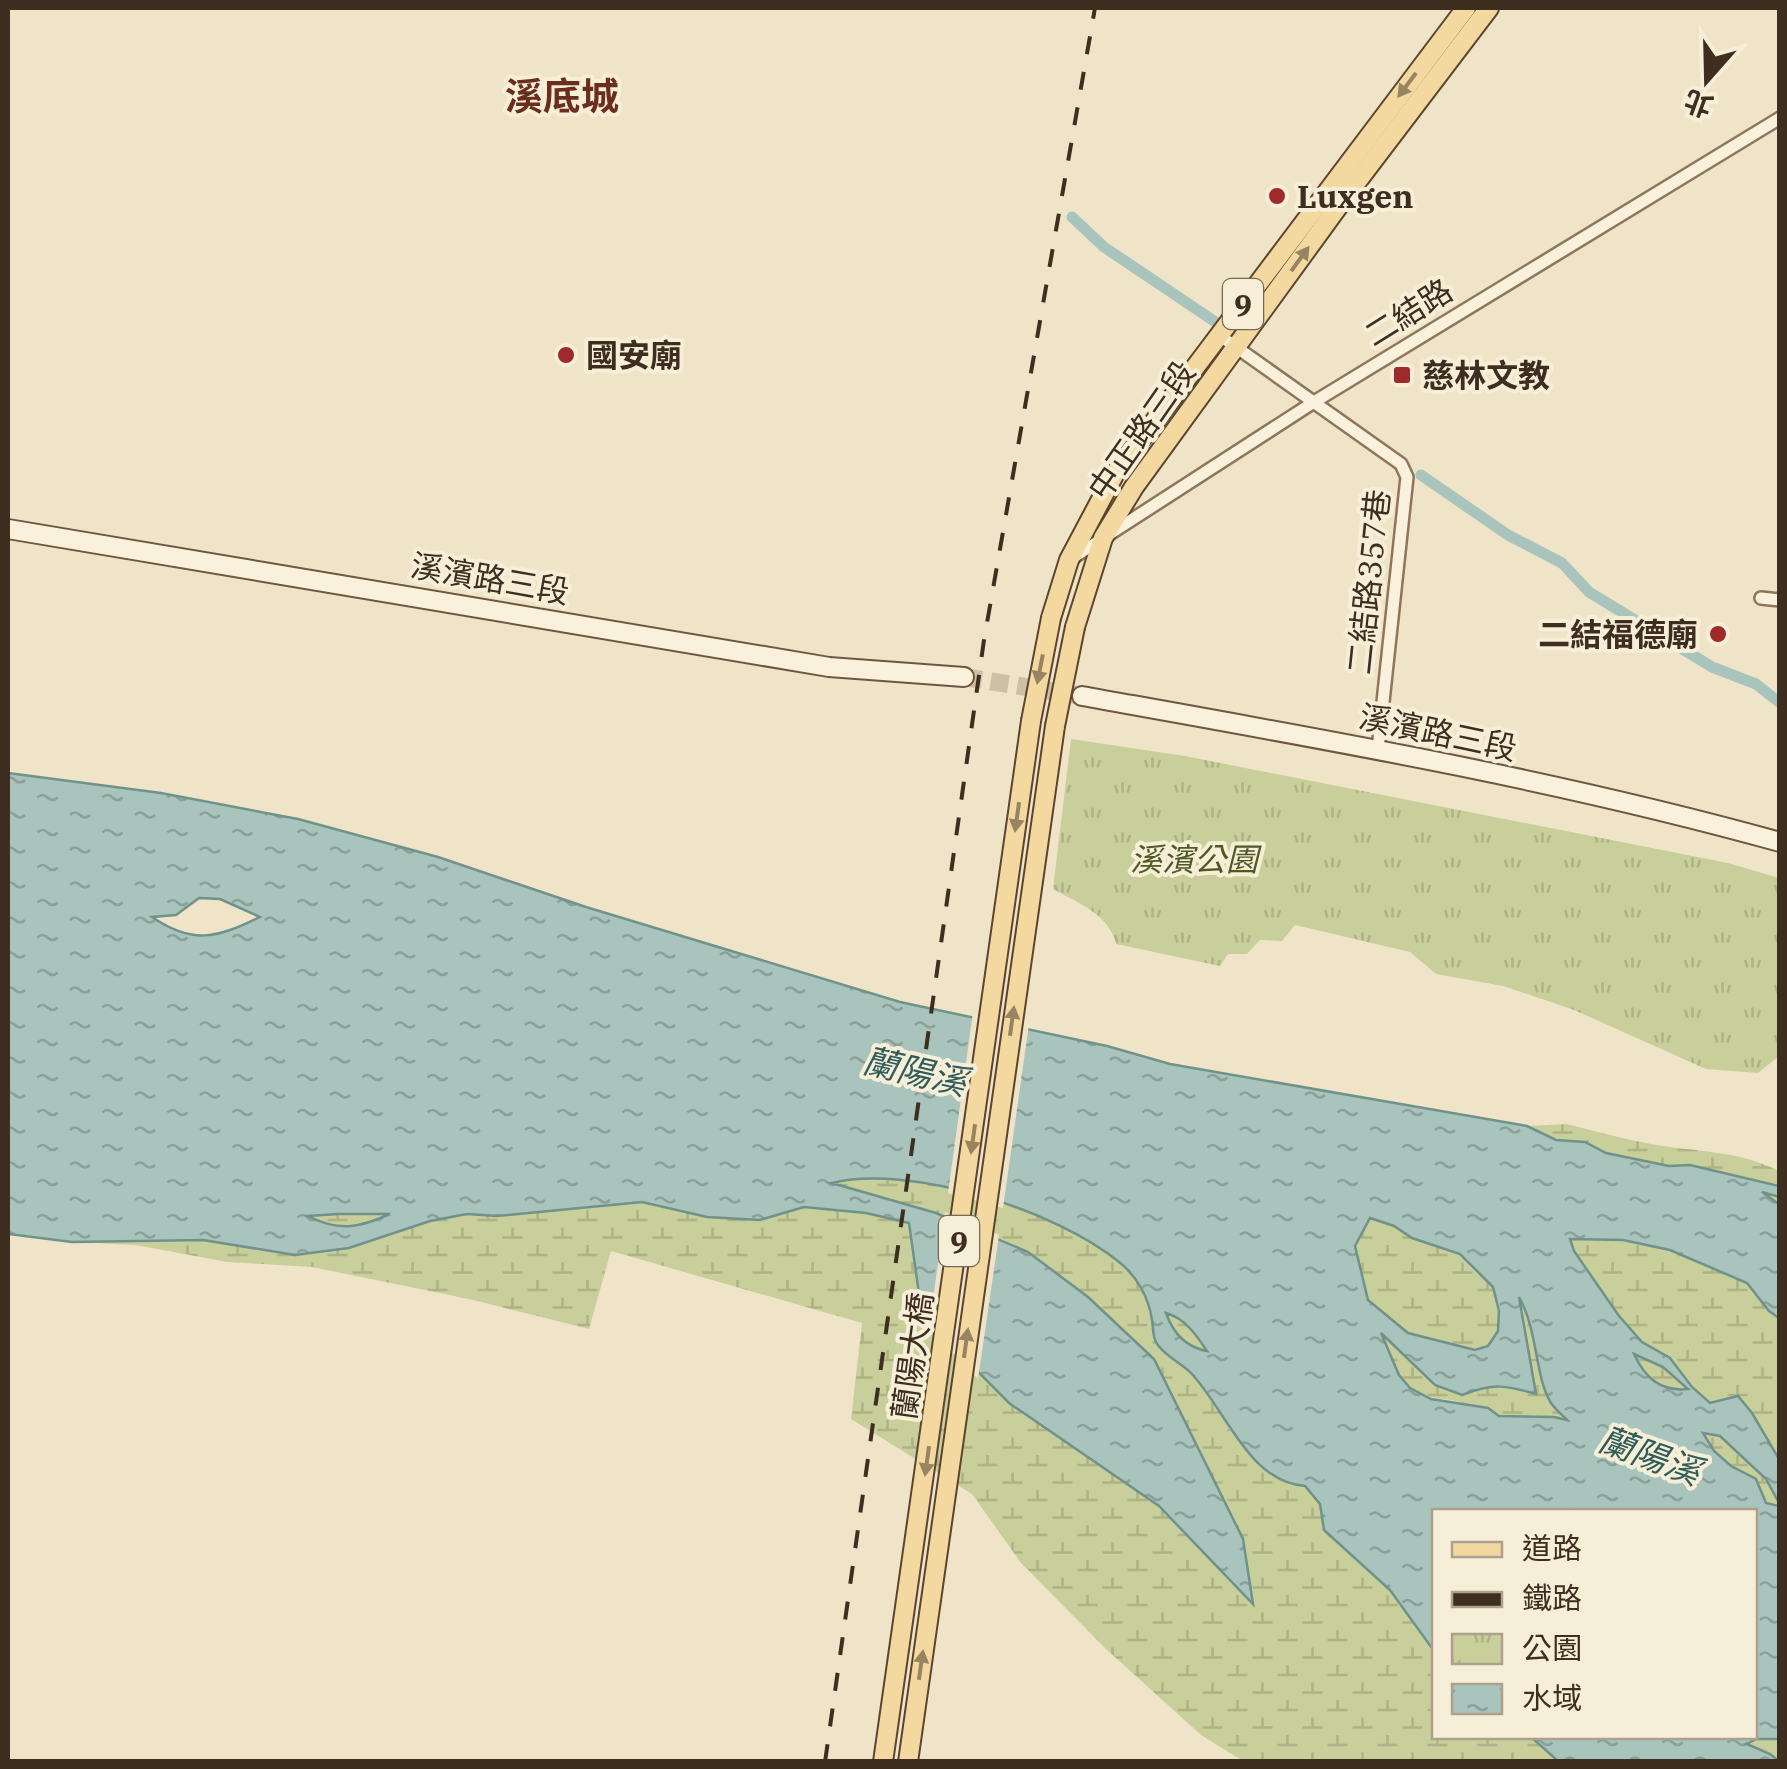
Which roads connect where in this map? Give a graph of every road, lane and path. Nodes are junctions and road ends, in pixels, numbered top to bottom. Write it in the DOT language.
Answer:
graph roads {
  1 [pos="1466,8"];
  2 [pos="1489,8"];
  3 [pos="1780,118"];
  4 [pos="1220,335"];
  5 [pos="1236,348"];
  6 [pos="1314,402"];
  7 [pos="8,530"];
  8 [pos="1103,538"];
  9 [pos="1069,560"];
  10 [pos="1761,598"];
  11 [pos="1780,600"];
  12 [pos="964,677"];
  13 [pos="1082,696"];
  14 [pos="1031,720"];
  15 [pos="1055,726"];
  16 [pos="1378,749"];
  17 [pos="1780,842"];
  18 [pos="883,1762"];
  19 [pos="908,1762"];
  1 -- 4 [label="main road, 中正路三段 / 9, one-way"];
  5 -- 2 [label="main road, 中正路三段 / 9, one-way"];
  3 -- 6 [label="street, 二結路"];
  4 -- 5 [label="street, 二結路357巷"];
  4 -- 9 [label="main road, 中正路三段 / 9"];
  5 -- 6 [label="street, 二結路357巷"];
  5 -- 8 [label="main road, 中正路三段 / 9"];
  6 -- 8 [label="street, 二結路"];
  6 -- 16 [label="street, 二結路357巷"];
  7 -- 12 [label="street, 溪濱路三段"];
  8 -- 9 [label="street, 二結路"];
  8 -- 15 [label="main road, 中正路三段 / 9, bridge"];
  9 -- 14 [label="main road, 中正路三段 / 9, one-way, bridge"];
  10 -- 11 [label="street"];
  13 -- 16 [label="street, 溪濱路三段"];
  14 -- 18 [label="main road, 蘭陽大橋 / 9, one-way"];
  19 -- 15 [label="main road, 蘭陽大橋 / 9, one-way"];
  16 -- 17 [label="street, 溪濱路三段"];
}
